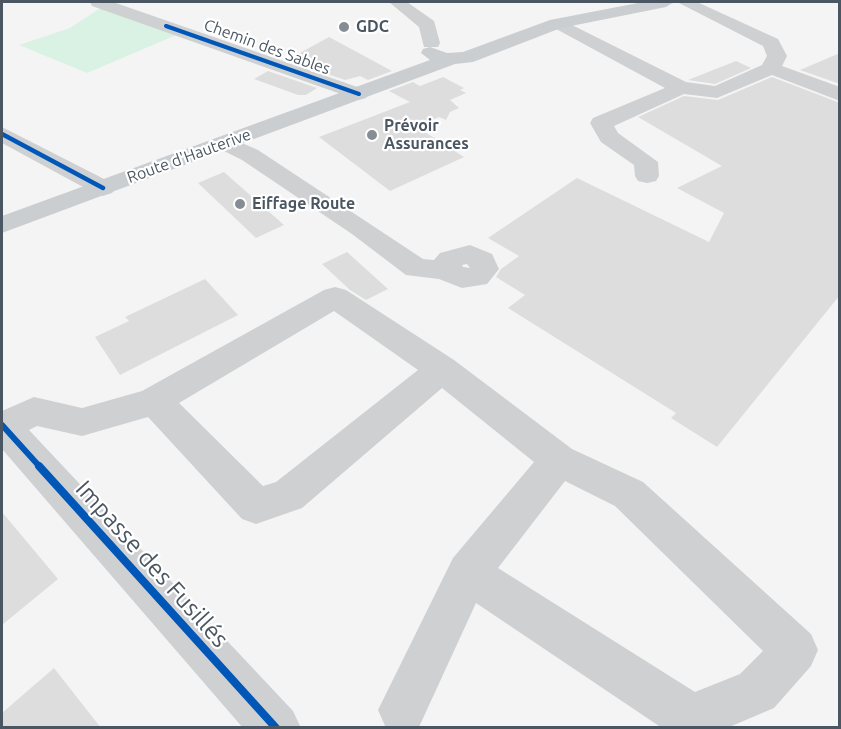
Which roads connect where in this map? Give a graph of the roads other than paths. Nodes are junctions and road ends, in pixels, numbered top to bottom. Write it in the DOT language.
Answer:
graph roads {
  1 [pos="98,2"];
  2 [pos="666,2"];
  3 [pos="685,2"];
  4 [pos="403,5"];
  5 [pos="552,25"];
  6 [pos="449,43"];
  7 [pos="770,69"];
  8 [pos="681,88"];
  9 [pos="367,91"];
  10 [pos="840,95"];
  11 [pos="2,134"];
  12 [pos="250,144"];
  13 [pos="647,176"];
  14 [pos="103,188"];
  15 [pos="2,225"];
  16 [pos="447,268"];
  17 [pos="442,369"];
  18 [pos="154,401"];
  19 [pos="3,426"];
  20 [pos="559,460"];
  21 [pos="468,573"];
  22 [pos="402,710"];
  23 [pos="276,728"];
  1 -- 9 [label="street, Chemin des Sables"];
  2 -- 5 [label="main road, Route d'Hauterive"];
  3 -- 7 [label="street"];
  4 -- 6 [label="street"];
  5 -- 6 [label="main road, Route d'Hauterive"];
  5 -- 8 [label="street"];
  6 -- 9 [label="main road, Route d'Hauterive"];
  6 -- 9 [label="main road, Route d'Hauterive"];
  7 -- 8 [label="street"];
  7 -- 10 [label="street"];
  8 -- 13 [label="street"];
  9 -- 12 [label="main road, Route d'Hauterive"];
  11 -- 14 [label="street"];
  12 -- 14 [label="main road, Route d'Hauterive"];
  12 -- 16 [label="street"];
  14 -- 15 [label="main road, Route d'Hauterive"];
  17 -- 18 [label="street"];
  17 -- 18 [label="street"];
  17 -- 20 [label="street"];
  18 -- 19 [label="street"];
  19 -- 23 [label="street, Impasse des Fusillés"];
  20 -- 21 [label="street"];
  20 -- 21 [label="street"];
  21 -- 22 [label="street"];
}
